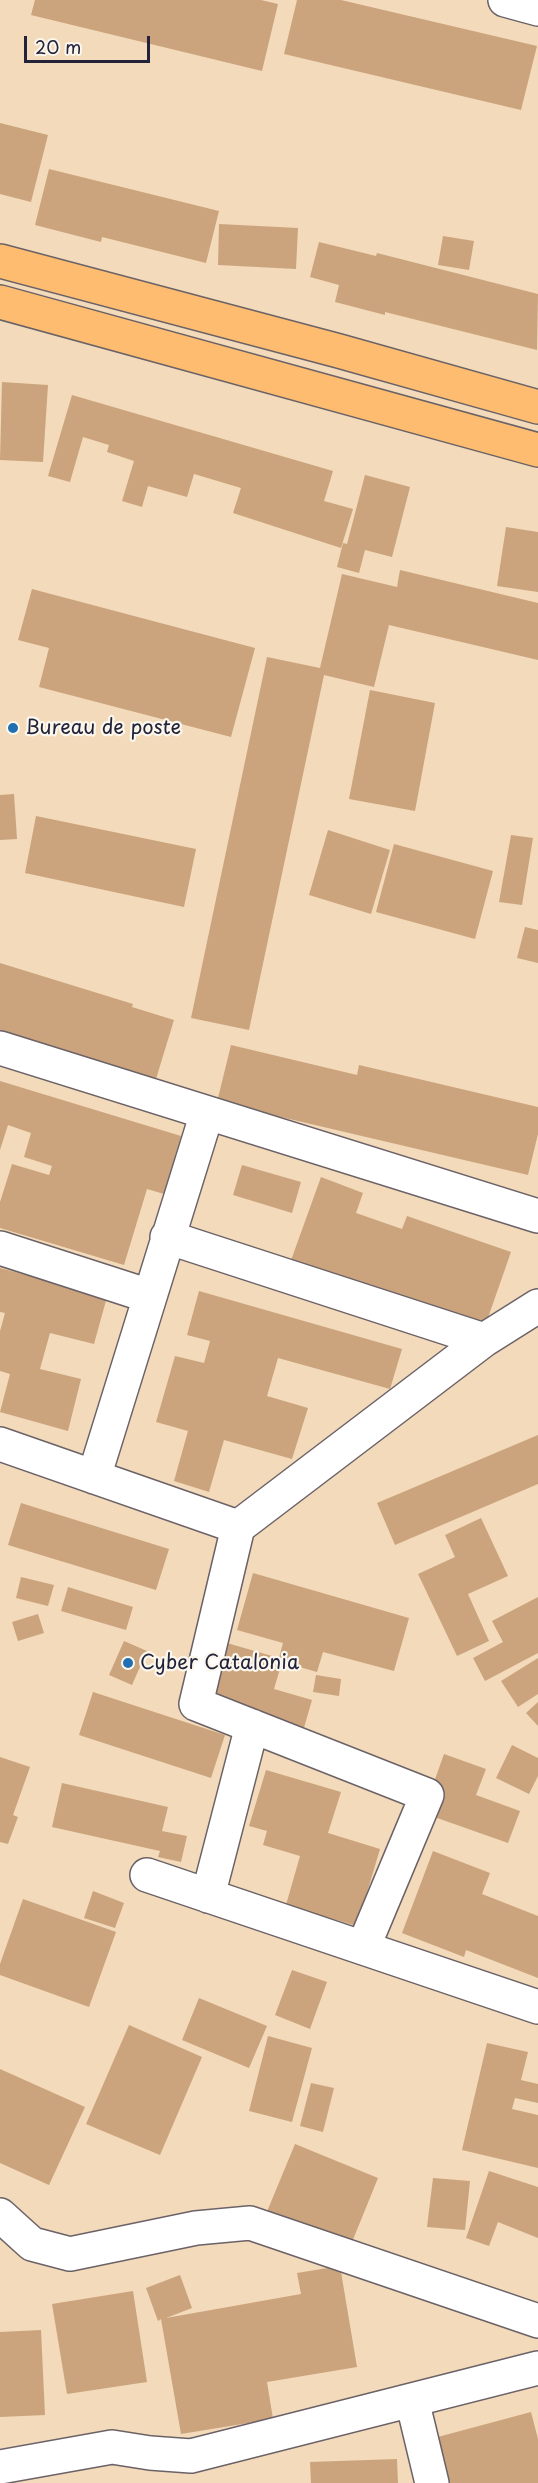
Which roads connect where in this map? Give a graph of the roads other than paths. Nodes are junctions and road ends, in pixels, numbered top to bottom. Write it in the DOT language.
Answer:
graph roads {
  1 [pos="506,0"];
  2 [pos="538,9"];
  3 [pos="5,263"];
  4 [pos="1,307"];
  5 [pos="538,407"];
  6 [pos="538,450"];
  7 [pos="0,1048"];
  8 [pos="207,1113"];
  9 [pos="538,1216"];
  10 [pos="167,1237"];
  11 [pos="0,1248"];
  12 [pos="149,1296"];
  13 [pos="538,1306"];
  14 [pos="484,1340"];
  15 [pos="0,1444"];
  16 [pos="94,1477"];
  17 [pos="238,1527"];
  18 [pos="252,1726"];
  19 [pos="147,1875"];
  20 [pos="208,1896"];
  21 [pos="363,1948"];
  22 [pos="538,2007"];
  23 [pos="0,2215"];
  24 [pos="538,2321"];
  25 [pos="538,2368"];
  26 [pos="412,2400"];
  27 [pos="0,2467"];
  28 [pos="432,2483"];
  1 -- 2 [label="street"];
  3 -- 4 [label="street"];
  3 -- 5 [label="main road"];
  4 -- 6 [label="main road"];
  7 -- 8 [label="street"];
  8 -- 9 [label="street"];
  8 -- 10 [label="street"];
  10 -- 12 [label="street"];
  10 -- 14 [label="street"];
  11 -- 12 [label="street"];
  12 -- 16 [label="street"];
  13 -- 14 [label="street"];
  14 -- 17 [label="street"];
  15 -- 16 [label="street"];
  16 -- 17 [label="street"];
  17 -- 18 [label="street"];
  18 -- 20 [label="street"];
  18 -- 21 [label="street"];
  19 -- 20 [label="street"];
  20 -- 21 [label="street"];
  21 -- 22 [label="street"];
  23 -- 24 [label="street"];
  25 -- 26 [label="street"];
  26 -- 27 [label="street"];
  26 -- 28 [label="street"];
}
